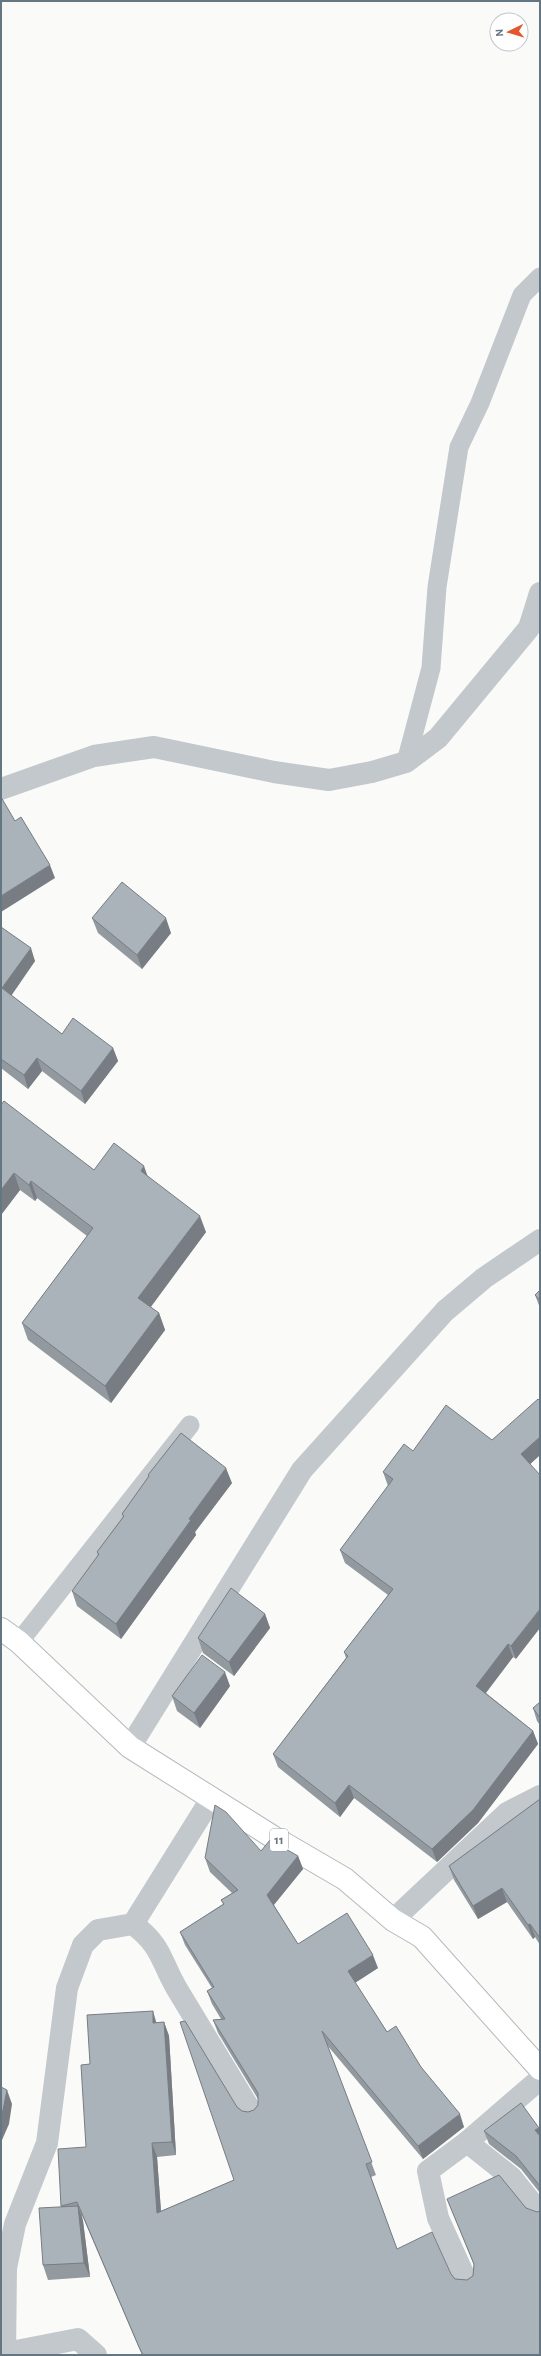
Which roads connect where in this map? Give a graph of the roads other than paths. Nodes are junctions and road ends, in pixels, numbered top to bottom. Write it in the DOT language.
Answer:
graph roads {
  1 [pos="540,277"];
  2 [pos="540,593"];
  3 [pos="406,762"];
  4 [pos="1,789"];
  5 [pos="540,1240"];
  6 [pos="190,1425"];
  7 [pos="1,1629"];
  8 [pos="19,1642"];
  9 [pos="130,1748"];
  10 [pos="540,1796"];
  11 [pos="211,1799"];
  12 [pos="393,1920"];
  13 [pos="133,1924"];
  14 [pos="540,2069"];
  15 [pos="540,2079"];
  16 [pos="252,2113"];
  17 [pos="467,2142"];
  18 [pos="540,2213"];
  19 [pos="467,2282"];
  20 [pos="4,2354"];
  21 [pos="96,2355"];
  1 -- 3 [label="lane"];
  2 -- 3 [label="street"];
  3 -- 4 [label="street"];
  5 -- 9 [label="street"];
  6 -- 8 [label="lane"];
  7 -- 8 [label="highway, 11"];
  8 -- 9 [label="highway, 11"];
  9 -- 11 [label="highway, 11"];
  10 -- 12 [label="street"];
  11 -- 12 [label="highway, 11"];
  11 -- 13 [label="street"];
  12 -- 14 [label="highway, 11"];
  13 -- 16 [label="street"];
  13 -- 20 [label="street"];
  15 -- 17 [label="street"];
  17 -- 18 [label="street"];
  17 -- 19 [label="street"];
  20 -- 21 [label="street"];
}
